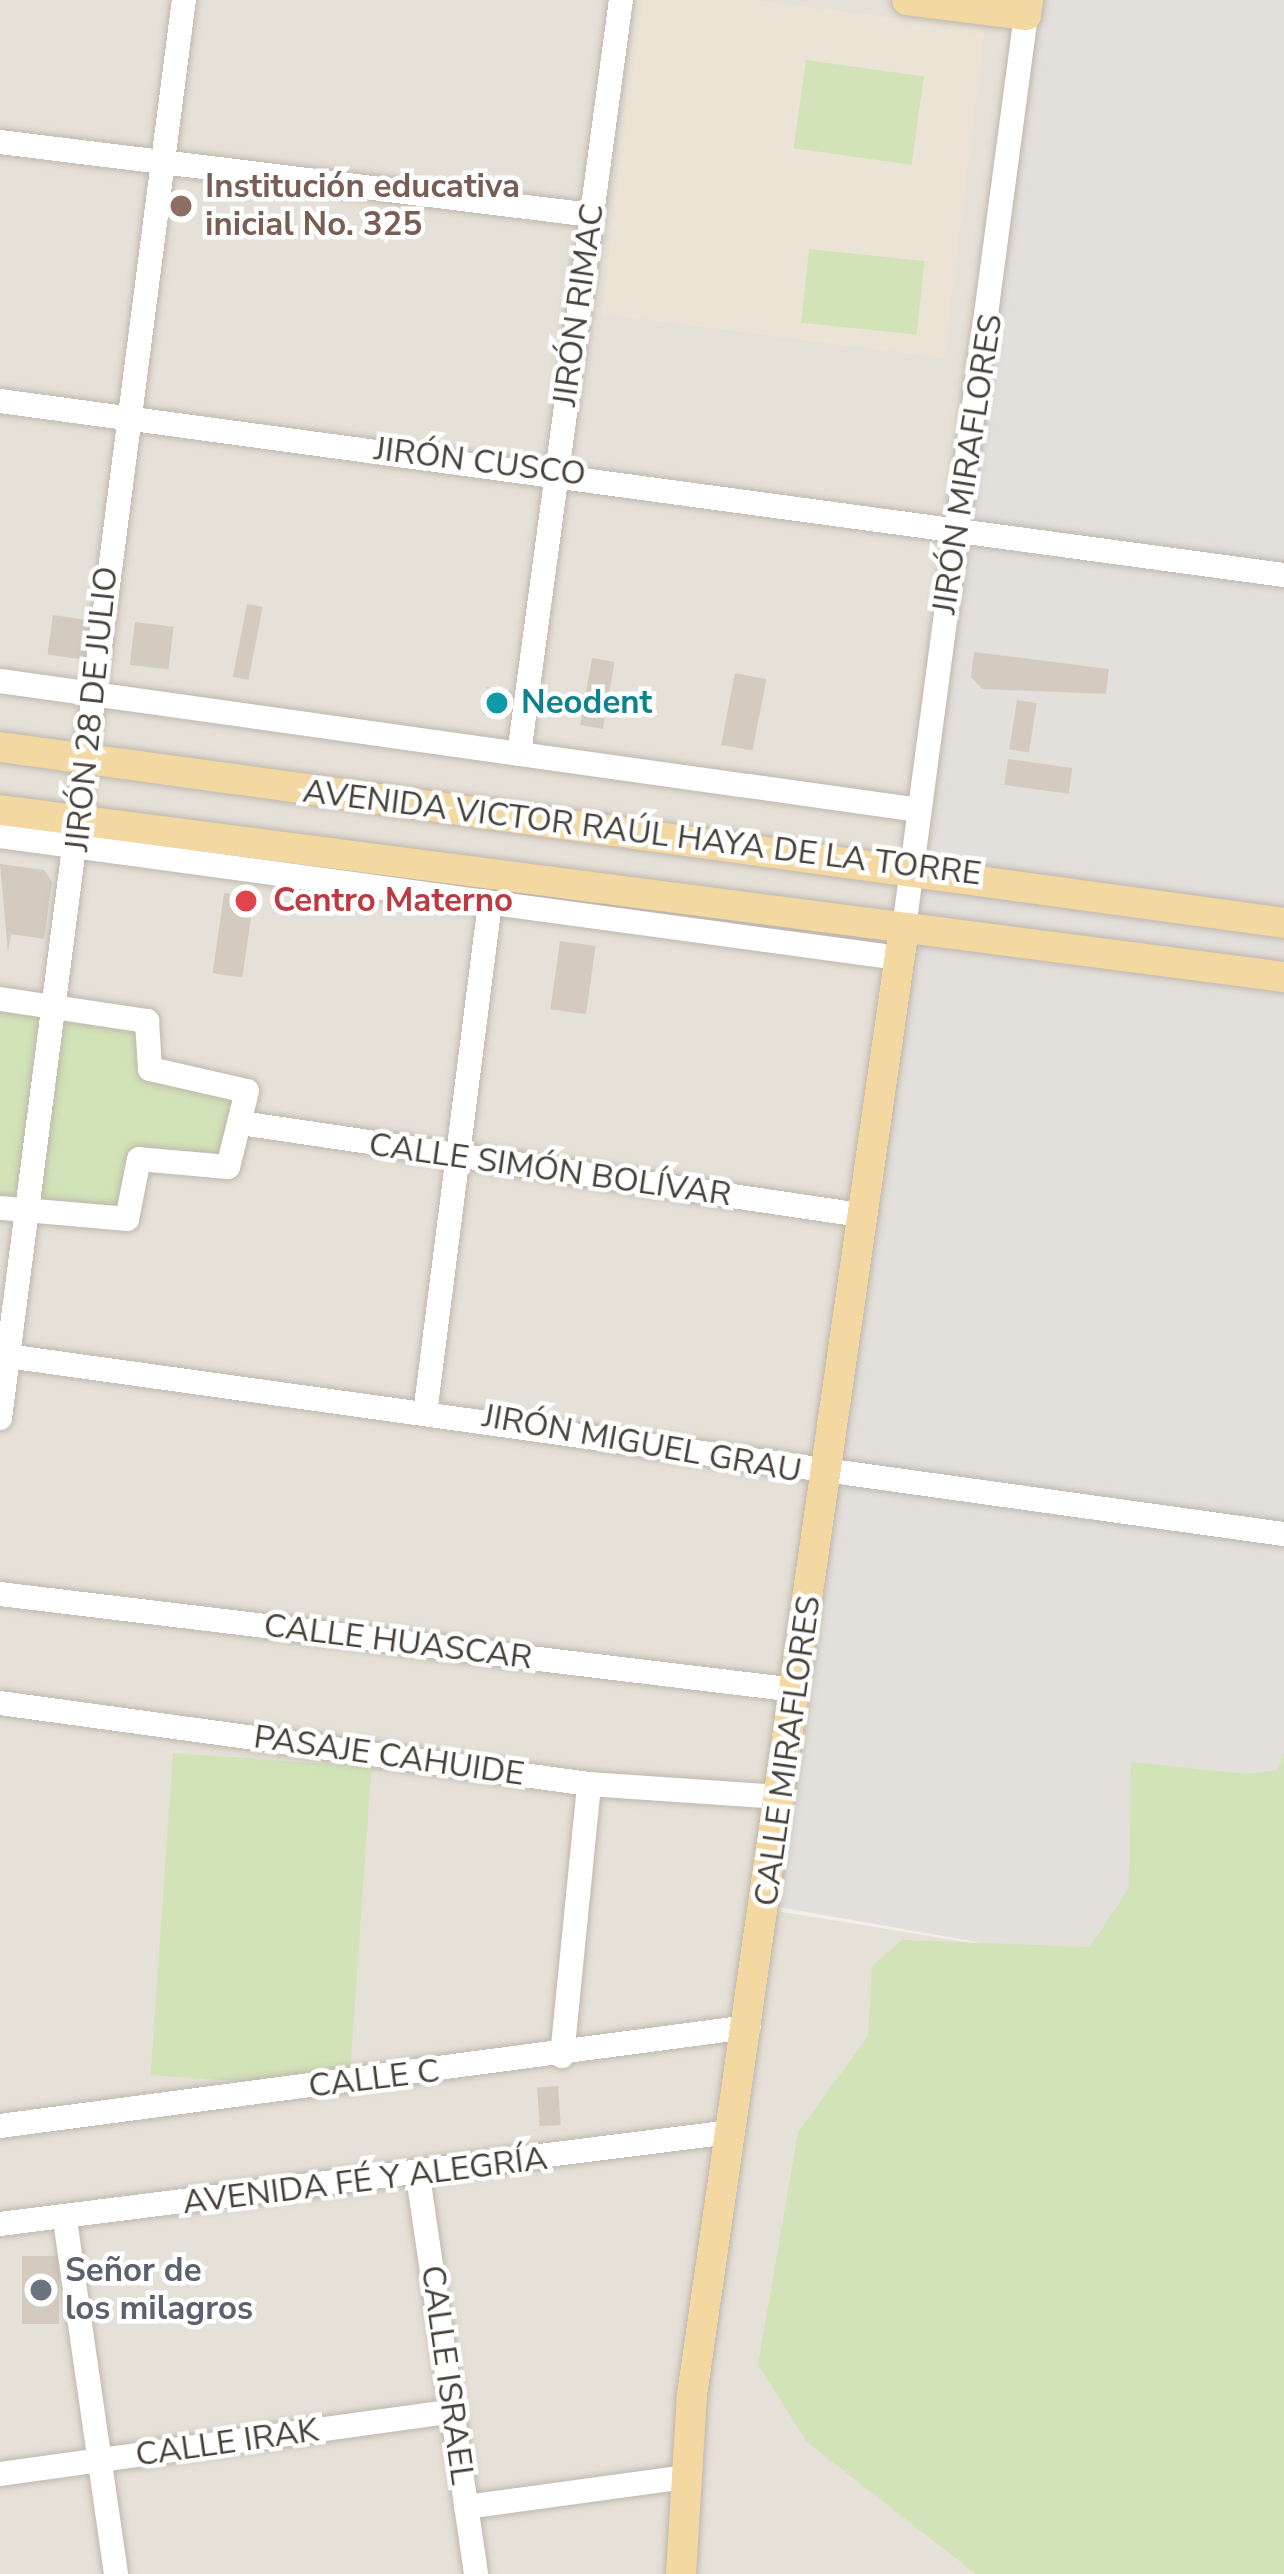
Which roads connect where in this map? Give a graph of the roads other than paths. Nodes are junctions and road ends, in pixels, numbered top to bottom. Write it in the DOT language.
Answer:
graph roads {
  1 [pos="184,0"];
  2 [pos="621,0"];
  3 [pos="908,0"];
  4 [pos="1027,8"];
  5 [pos="0,142"];
  6 [pos="158,162"];
  7 [pos="591,215"];
  8 [pos="0,401"];
  9 [pos="124,418"];
  10 [pos="556,471"];
  11 [pos="958,530"];
  12 [pos="1284,575"];
  13 [pos="0,681"];
  14 [pos="95,694"];
  15 [pos="0,747"];
  16 [pos="519,754"];
  17 [pos="88,761"];
  18 [pos="0,810"];
  19 [pos="919,810"];
  20 [pos="80,833"];
  21 [pos="0,836"];
  22 [pos="910,866"];
  23 [pos="490,903"];
  24 [pos="1284,923"];
  25 [pos="901,943"];
  26 [pos="1284,977"];
  27 [pos="0,999"];
  28 [pos="51,1005"];
  29 [pos="241,1123"];
  30 [pos="458,1158"];
  31 [pos="0,1208"];
  32 [pos="27,1210"];
  33 [pos="860,1215"];
  34 [pos="3,1356"];
  35 [pos="426,1406"];
  36 [pos="0,1418"];
  37 [pos="827,1476"];
  38 [pos="1284,1534"];
  39 [pos="0,1594"];
  40 [pos="796,1690"];
  41 [pos="0,1702"];
  42 [pos="589,1784"];
  43 [pos="780,1797"];
  44 [pos="748,2027"];
  45 [pos="562,2056"];
  46 [pos="0,2126"];
  47 [pos="730,2132"];
  48 [pos="418,2176"];
  49 [pos="65,2220"];
  50 [pos="0,2224"];
  51 [pos="454,2411"];
  52 [pos="101,2461"];
  53 [pos="0,2474"];
  54 [pos="684,2477"];
  55 [pos="466,2507"];
  56 [pos="116,2574"];
  57 [pos="476,2574"];
  58 [pos="681,2574"];
  1 -- 6 [label="street, JIRÓN 28 DE JULIO"];
  2 -- 7 [label="street, JIRÓN RIMAC"];
  3 -- 4 [label="main road"];
  4 -- 11 [label="street, JIRÓN MIRAFLORES"];
  5 -- 6 [label="street"];
  6 -- 7 [label="street"];
  6 -- 9 [label="street, JIRÓN 28 DE JULIO"];
  7 -- 10 [label="street, JIRÓN RIMAC"];
  8 -- 9 [label="street, JIRÓN CUSCO"];
  9 -- 10 [label="street, JIRÓN CUSCO"];
  9 -- 14 [label="street, JIRÓN 28 DE JULIO"];
  10 -- 11 [label="street, JIRÓN CUSCO"];
  10 -- 16 [label="street, JIRÓN RIMAC"];
  11 -- 12 [label="street, JIRÓN CUSCO"];
  11 -- 19 [label="street, JIRÓN MIRAFLORES"];
  13 -- 14 [label="street"];
  14 -- 16 [label="street"];
  14 -- 17 [label="street, JIRÓN 28 DE JULIO"];
  15 -- 17 [label="main road, AVENIDA VICTOR RAÚL HAYA DE LA TORRE"];
  16 -- 19 [label="street"];
  17 -- 20 [label="street, JIRÓN 28 DE JULIO"];
  17 -- 22 [label="main road, AVENIDA VICTOR RAÚL HAYA DE LA TORRE"];
  18 -- 20 [label="main road, AVENIDA VICTOR RAÚL HAYA DE LA TORRE"];
  19 -- 22 [label="street, JIRÓN MIRAFLORES"];
  20 -- 21 [label="street"];
  20 -- 23 [label="street"];
  20 -- 25 [label="main road, AVENIDA VICTOR RAÚL HAYA DE LA TORRE"];
  20 -- 28 [label="street, JIRÓN 28 DE JULIO"];
  22 -- 24 [label="main road, AVENIDA VICTOR RAÚL HAYA DE LA TORRE"];
  22 -- 25 [label="street, JIRÓN MIRAFLORES"];
  23 -- 25 [label="street"];
  23 -- 30 [label="street"];
  25 -- 26 [label="main road, AVENIDA VICTOR RAÚL HAYA DE LA TORRE"];
  25 -- 33 [label="main road, CALLE MIRAFLORES"];
  27 -- 28 [label="street"];
  28 -- 29 [label="street"];
  28 -- 32 [label="street, JIRÓN 28 DE JULIO"];
  29 -- 30 [label="street, CALLE SIMÓN BOLÍVAR"];
  29 -- 32 [label="street"];
  30 -- 33 [label="street, CALLE SIMÓN BOLÍVAR"];
  30 -- 35 [label="street"];
  31 -- 32 [label="street"];
  32 -- 34 [label="street, JIRÓN 28 DE JULIO"];
  33 -- 37 [label="main road, CALLE MIRAFLORES"];
  34 -- 35 [label="street, JIRÓN MIGUEL GRAU"];
  34 -- 36 [label="street, JIRÓN 28 DE JULIO"];
  35 -- 37 [label="street, JIRÓN MIGUEL GRAU"];
  37 -- 38 [label="street, JIRÓN MIGUEL GRAU"];
  37 -- 40 [label="main road, CALLE MIRAFLORES"];
  39 -- 40 [label="street, CALLE HUASCAR"];
  40 -- 43 [label="main road, CALLE MIRAFLORES"];
  41 -- 42 [label="street, PASAJE CAHUIDE"];
  42 -- 43 [label="street, PASAJE CAHUIDE"];
  42 -- 45 [label="street"];
  43 -- 44 [label="main road, CALLE MIRAFLORES"];
  44 -- 45 [label="street, CALLE C"];
  44 -- 47 [label="main road, CALLE MIRAFLORES"];
  45 -- 46 [label="street, CALLE C"];
  47 -- 48 [label="street, AVENIDA FÉ Y ALEGRÍA"];
  47 -- 54 [label="main road, CALLE MIRAFLORES"];
  48 -- 49 [label="street, AVENIDA FÉ Y ALEGRÍA"];
  48 -- 51 [label="street, CALLE ISRAEL"];
  49 -- 50 [label="street, AVENIDA FÉ Y ALEGRÍA"];
  49 -- 52 [label="street"];
  51 -- 52 [label="street, CALLE IRAK"];
  51 -- 55 [label="street, CALLE ISRAEL"];
  52 -- 53 [label="street, CALLE IRAK"];
  52 -- 56 [label="street"];
  54 -- 55 [label="street"];
  54 -- 58 [label="main road, CALLE MIRAFLORES"];
  55 -- 57 [label="street, CALLE ISRAEL"];
}
